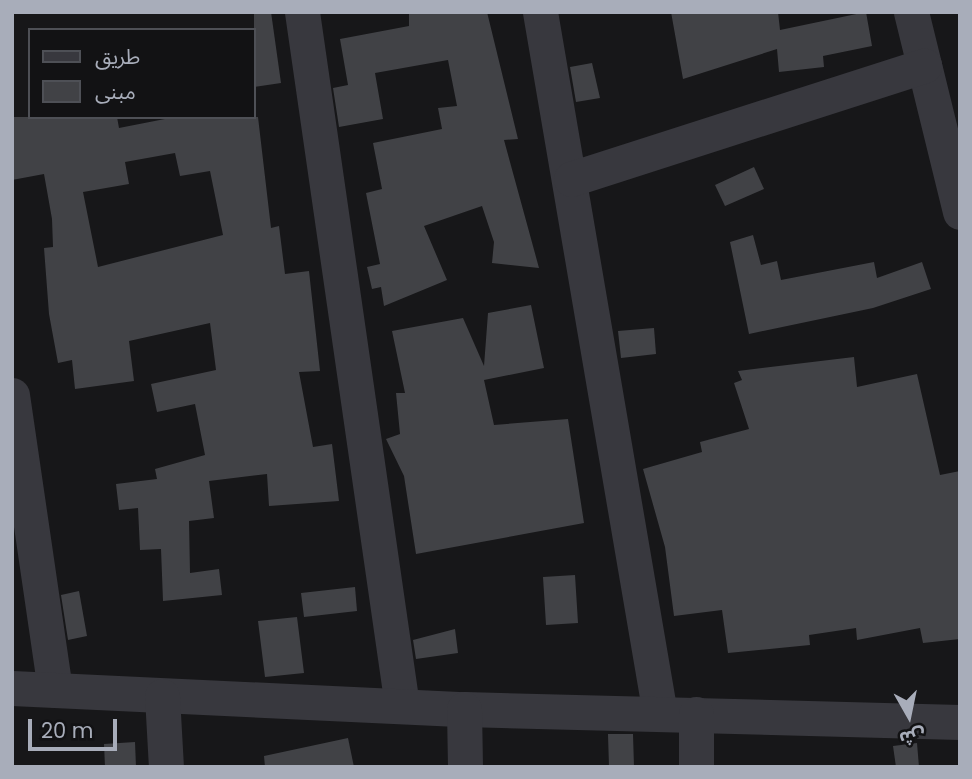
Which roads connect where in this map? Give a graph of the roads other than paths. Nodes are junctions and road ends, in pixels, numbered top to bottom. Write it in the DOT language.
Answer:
graph roads {
  1 [pos="302,12"];
  2 [pos="540,12"];
  3 [pos="911,12"];
  4 [pos="924,66"];
  5 [pos="571,179"];
  6 [pos="960,212"];
  7 [pos="12,395"];
  8 [pos="12,688"];
  9 [pos="55,690"];
  10 [pos="162,696"];
  11 [pos="402,706"];
  12 [pos="464,709"];
  13 [pos="660,713"];
  14 [pos="696,714"];
  15 [pos="960,722"];
  16 [pos="166,767"];
  17 [pos="465,767"];
  18 [pos="696,767"];
  1 -- 11 [label="street"];
  2 -- 5 [label="street"];
  3 -- 4 [label="street"];
  4 -- 5 [label="street"];
  4 -- 6 [label="street"];
  5 -- 13 [label="street"];
  7 -- 9 [label="street"];
  8 -- 9 [label="street"];
  9 -- 10 [label="street"];
  10 -- 11 [label="street"];
  10 -- 16 [label="street"];
  11 -- 12 [label="street"];
  12 -- 13 [label="street"];
  12 -- 17 [label="street"];
  13 -- 14 [label="street"];
  14 -- 15 [label="street"];
  14 -- 18 [label="street"];
}
